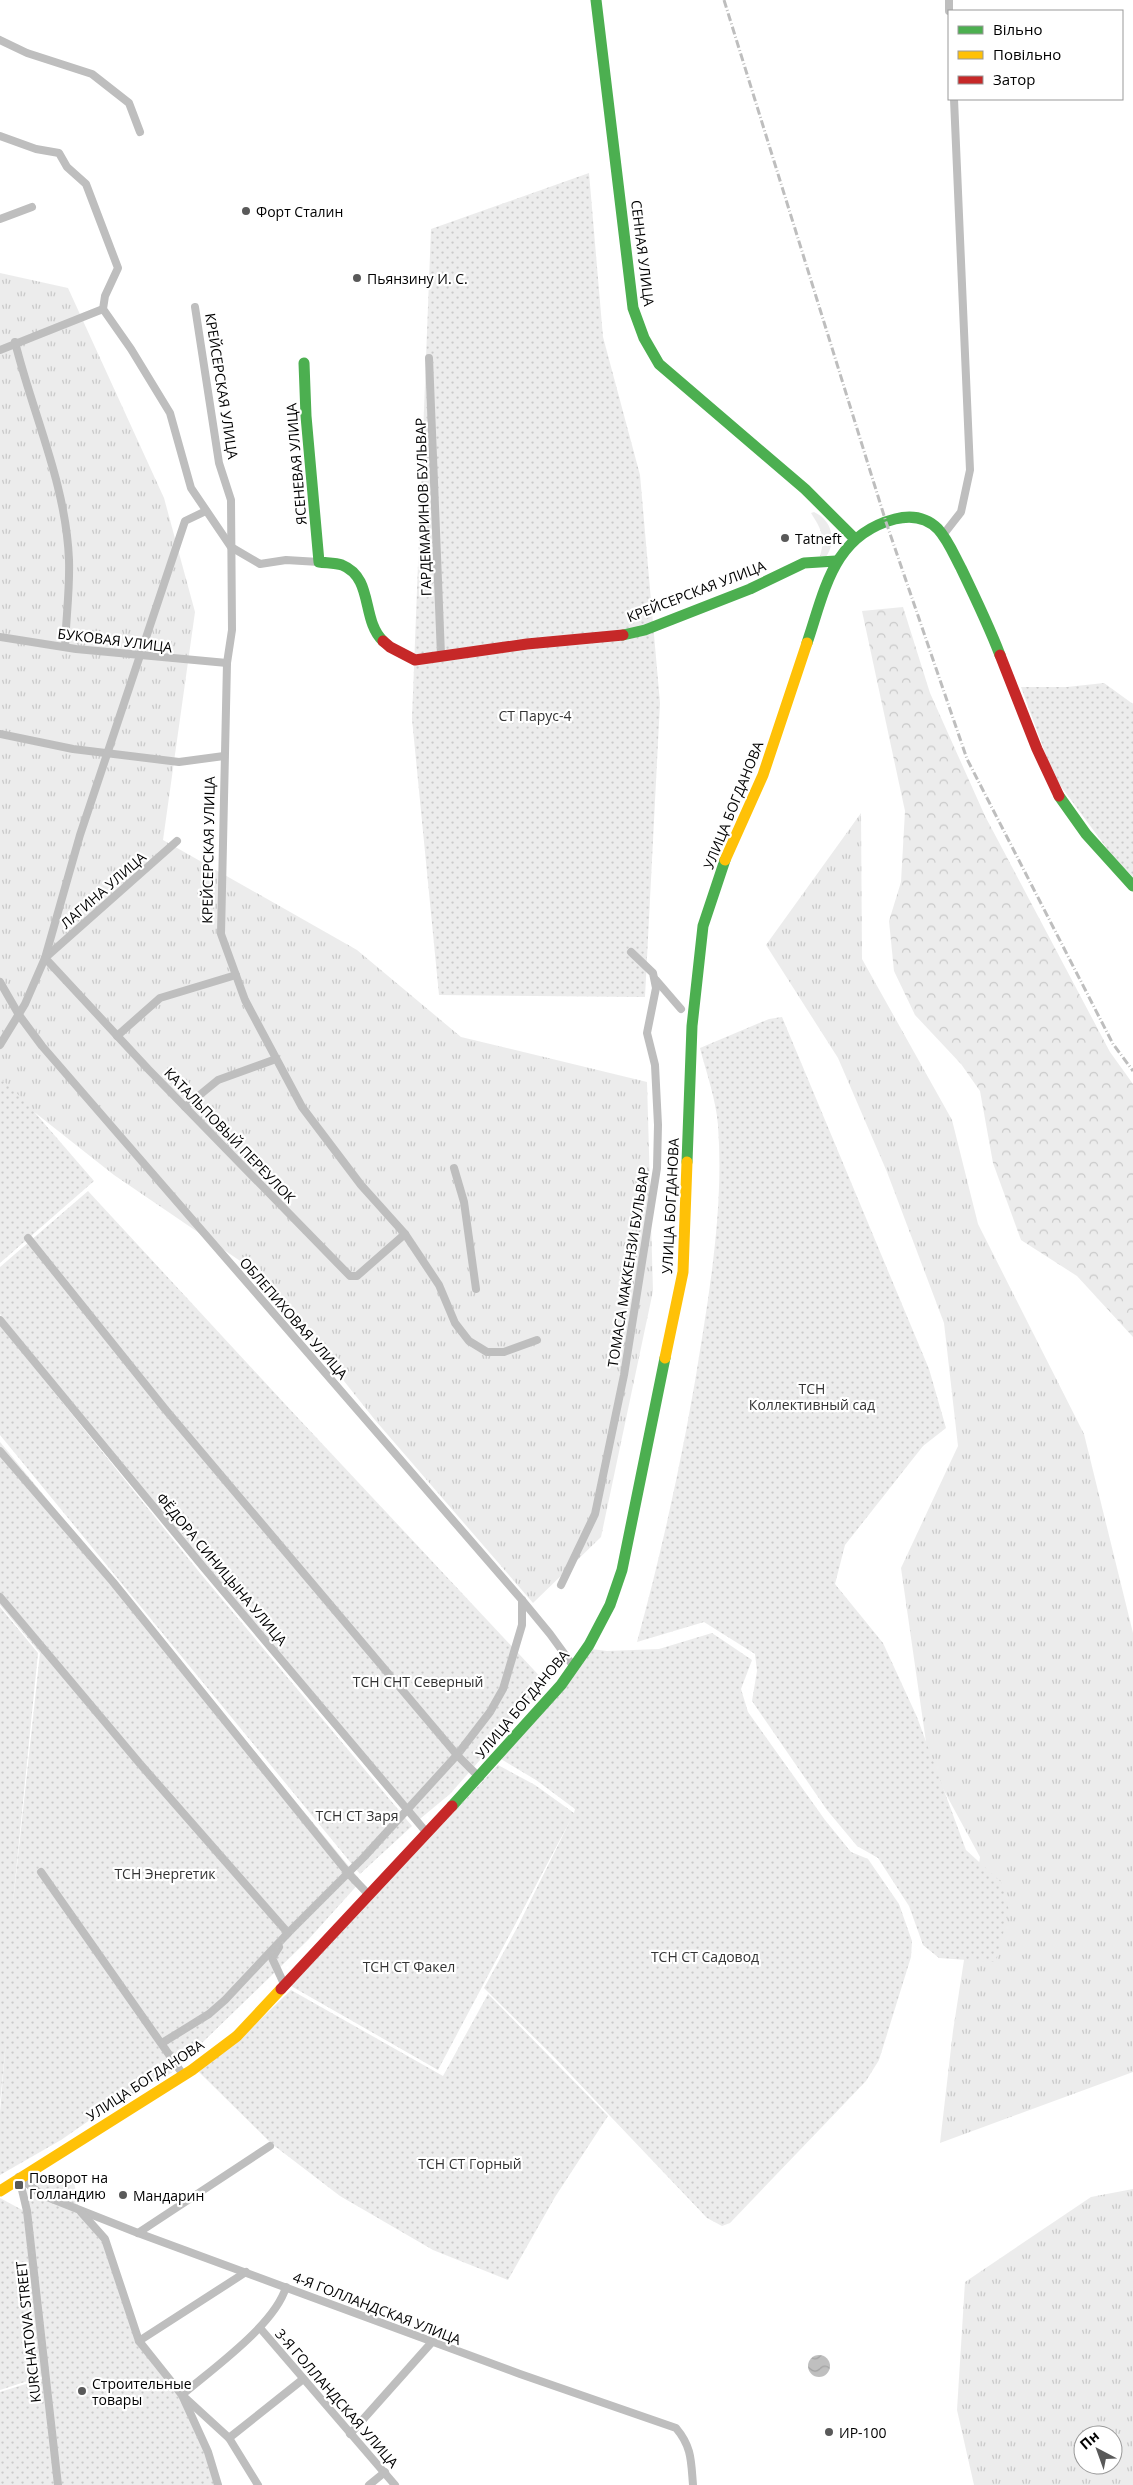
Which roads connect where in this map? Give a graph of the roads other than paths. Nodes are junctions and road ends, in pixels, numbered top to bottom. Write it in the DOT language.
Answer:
graph roads {
  1 [pos="596,0"];
  2 [pos="0,40"];
  3 [pos="954,100"];
  4 [pos="140,132"];
  5 [pos="0,136"];
  6 [pos="32,208"];
  7 [pos="0,219"];
  8 [pos="195,307"];
  9 [pos="103,309"];
  10 [pos="15,342"];
  11 [pos="0,350"];
  12 [pos="429,358"];
  13 [pos="304,363"];
  14 [pos="206,511"];
  15 [pos="943,535"];
  16 [pos="854,538"];
  17 [pos="231,547"];
  18 [pos="836,561"];
  19 [pos="319,562"];
  20 [pos="0,637"];
  21 [pos="65,647"];
  22 [pos="441,655"];
  23 [pos="138,656"];
  24 [pos="227,664"];
  25 [pos="0,734"];
  26 [pos="106,753"];
  27 [pos="224,756"];
  28 [pos="177,841"];
  29 [pos="1133,886"];
  30 [pos="631,952"];
  31 [pos="44,958"];
  32 [pos="653,974"];
  33 [pos="236,975"];
  34 [pos="0,982"];
  35 [pos="680,1009"];
  36 [pos="19,1015"];
  37 [pos="117,1036"];
  38 [pos="0,1045"];
  39 [pos="276,1059"];
  40 [pos="185,1107"];
  41 [pos="454,1168"];
  42 [pos="406,1234"];
  43 [pos="28,1238"];
  44 [pos="476,1289"];
  45 [pos="0,1320"];
  46 [pos="537,1340"];
  47 [pos="0,1451"];
  48 [pos="561,1585"];
  49 [pos="0,1597"];
  50 [pos="522,1600"];
  51 [pos="574,1667"];
  52 [pos="458,1755"];
  53 [pos="480,1778"];
  54 [pos="409,1808"];
  55 [pos="427,1833"];
  56 [pos="41,1872"];
  57 [pos="348,1873"];
  58 [pos="368,1895"];
  59 [pos="288,1933"];
  60 [pos="284,1986"];
  61 [pos="162,2043"];
  62 [pos="184,2076"];
  63 [pos="270,2146"];
  64 [pos="19,2177"];
  65 [pos="0,2191"];
  66 [pos="80,2210"];
  67 [pos="138,2233"];
  68 [pos="246,2272"];
  69 [pos="286,2287"];
  70 [pos="260,2328"];
  71 [pos="139,2342"];
  72 [pos="432,2342"];
  73 [pos="302,2380"];
  74 [pos="182,2395"];
  75 [pos="350,2434"];
  76 [pos="229,2438"];
  77 [pos="385,2472"];
  78 [pos="58,2485"];
  79 [pos="218,2485"];
  80 [pos="258,2485"];
  81 [pos="370,2485"];
  82 [pos="395,2485"];
  83 [pos="693,2485"];
  1 -- 16 [label="main road, СЕННАЯ УЛИЦА"];
  2 -- 4 [label="street"];
  3 -- 15 [label="street"];
  5 -- 9 [label="street"];
  6 -- 7 [label="street"];
  8 -- 17 [label="street, КРЕЙСЕРСКАЯ УЛИЦА"];
  9 -- 10 [label="street"];
  9 -- 14 [label="street"];
  10 -- 11 [label="street"];
  10 -- 21 [label="street"];
  12 -- 22 [label="street, ГАРДЕМАРИНОВ БУЛЬВАР"];
  13 -- 19 [label="main road, ЯСЕНЕВАЯ УЛИЦА"];
  14 -- 17 [label="street"];
  14 -- 23 [label="street"];
  15 -- 16 [label="main road, УЛИЦА БОГДАНОВА"];
  15 -- 29 [label="main road, УЛИЦА БОГДАНОВА"];
  16 -- 18 [label="main road, УЛИЦА БОГДАНОВА"];
  17 -- 19 [label="street, КРЕЙСЕРСКАЯ УЛИЦА"];
  17 -- 24 [label="street, КРЕЙСЕРСКАЯ УЛИЦА"];
  18 -- 22 [label="main road, КРЕЙСЕРСКАЯ УЛИЦА"];
  18 -- 51 [label="main road, УЛИЦА БОГДАНОВА"];
  19 -- 22 [label="main road, КРЕЙСЕРСКАЯ УЛИЦА"];
  20 -- 21 [label="street, БУКОВАЯ УЛИЦА"];
  21 -- 23 [label="street, БУКОВАЯ УЛИЦА"];
  23 -- 24 [label="street, БУКОВАЯ УЛИЦА"];
  23 -- 26 [label="street"];
  24 -- 27 [label="street, КРЕЙСЕРСКАЯ УЛИЦА"];
  25 -- 26 [label="street"];
  26 -- 27 [label="street"];
  26 -- 31 [label="street"];
  27 -- 33 [label="street, КРЕЙСЕРСКАЯ УЛИЦА"];
  28 -- 31 [label="street, ЛАГИНА УЛИЦА"];
  30 -- 32 [label="street"];
  31 -- 36 [label="street"];
  31 -- 37 [label="street, КАТАЛЬПОВЫЙ ПЕРЕУЛОК"];
  32 -- 35 [label="street"];
  32 -- 48 [label="street, ТОМАСА МАККЕНЗИ БУЛЬВАР"];
  33 -- 37 [label="street"];
  33 -- 39 [label="street, КРЕЙСЕРСКАЯ УЛИЦА"];
  34 -- 36 [label="street, ОБЛЕПИХОВАЯ УЛИЦА"];
  36 -- 38 [label="street"];
  36 -- 50 [label="street, ОБЛЕПИХОВАЯ УЛИЦА"];
  37 -- 40 [label="street, КАТАЛЬПОВЫЙ ПЕРЕУЛОК"];
  39 -- 40 [label="street"];
  39 -- 42 [label="street, КРЕЙСЕРСКАЯ УЛИЦА"];
  40 -- 42 [label="street, КАТАЛЬПОВЫЙ ПЕРЕУЛОК"];
  41 -- 44 [label="street"];
  42 -- 46 [label="street, КРЕЙСЕРСКАЯ УЛИЦА"];
  43 -- 52 [label="street"];
  45 -- 54 [label="street, ФЁДОРА СИНИЦЫНА УЛИЦА"];
  47 -- 57 [label="street"];
  49 -- 59 [label="street"];
  50 -- 51 [label="street, ОБЛЕПИХОВАЯ УЛИЦА"];
  50 -- 52 [label="street"];
  51 -- 53 [label="main road, УЛИЦА БОГДАНОВА"];
  52 -- 53 [label="street"];
  52 -- 54 [label="street"];
  53 -- 55 [label="main road, УЛИЦА БОГДАНОВА"];
  54 -- 55 [label="street, ФЁДОРА СИНИЦЫНА УЛИЦА"];
  54 -- 57 [label="street"];
  55 -- 58 [label="main road, УЛИЦА БОГДАНОВА"];
  56 -- 61 [label="street"];
  57 -- 58 [label="street"];
  57 -- 59 [label="street"];
  58 -- 60 [label="main road, УЛИЦА БОГДАНОВА"];
  59 -- 60 [label="street"];
  59 -- 61 [label="street"];
  60 -- 62 [label="main road, УЛИЦА БОГДАНОВА"];
  61 -- 62 [label="street"];
  62 -- 64 [label="main road, УЛИЦА БОГДАНОВА"];
  63 -- 67 [label="street"];
  64 -- 65 [label="main road, УЛИЦА БОГДАНОВА"];
  64 -- 66 [label="street, 4-Я ГОЛЛАНДСКАЯ УЛИЦА"];
  64 -- 78 [label="street, KURCHATOVA STREET"];
  66 -- 67 [label="street, 4-Я ГОЛЛАНДСКАЯ УЛИЦА"];
  66 -- 71 [label="street"];
  67 -- 68 [label="street, 4-Я ГОЛЛАНДСКАЯ УЛИЦА"];
  68 -- 69 [label="street, 4-Я ГОЛЛАНДСКАЯ УЛИЦА"];
  68 -- 71 [label="street"];
  69 -- 70 [label="street"];
  69 -- 72 [label="street, 4-Я ГОЛЛАНДСКАЯ УЛИЦА"];
  70 -- 73 [label="street, 3-Я ГОЛЛАНДСКАЯ УЛИЦА"];
  70 -- 74 [label="street"];
  71 -- 74 [label="street"];
  72 -- 75 [label="street"];
  72 -- 83 [label="street, 4-Я ГОЛЛАНДСКАЯ УЛИЦА"];
  73 -- 75 [label="street, 3-Я ГОЛЛАНДСКАЯ УЛИЦА"];
  73 -- 76 [label="street"];
  74 -- 76 [label="street"];
  74 -- 79 [label="street"];
  75 -- 77 [label="street, 3-Я ГОЛЛАНДСКАЯ УЛИЦА"];
  76 -- 80 [label="street"];
  77 -- 81 [label="street"];
  77 -- 82 [label="street, 3-Я ГОЛЛАНДСКАЯ УЛИЦА"];
}
